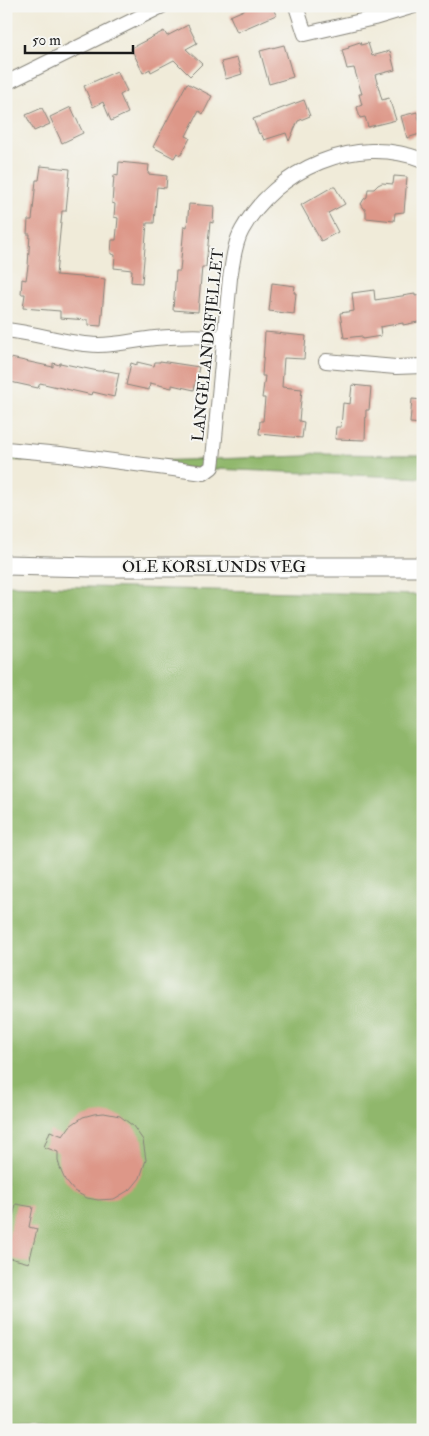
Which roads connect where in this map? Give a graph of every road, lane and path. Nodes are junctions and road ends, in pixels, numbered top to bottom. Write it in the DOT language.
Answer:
graph roads {
  1 [pos="162,6"];
  2 [pos="296,6"];
  3 [pos="414,6"];
  4 [pos="6,84"];
  5 [pos="423,160"];
  6 [pos="6,330"];
  7 [pos="225,338"];
  8 [pos="326,360"];
  9 [pos="423,366"];
  10 [pos="6,449"];
  11 [pos="6,565"];
  12 [pos="423,568"];
  1 -- 4 [label="street"];
  2 -- 3 [label="street"];
  5 -- 7 [label="street, LANGELANDSFJELLET"];
  6 -- 7 [label="street"];
  7 -- 10 [label="street, LANGELANDSFJELLET"];
  8 -- 9 [label="street"];
  11 -- 12 [label="street, OLE KORSLUNDS VEG"];
}
